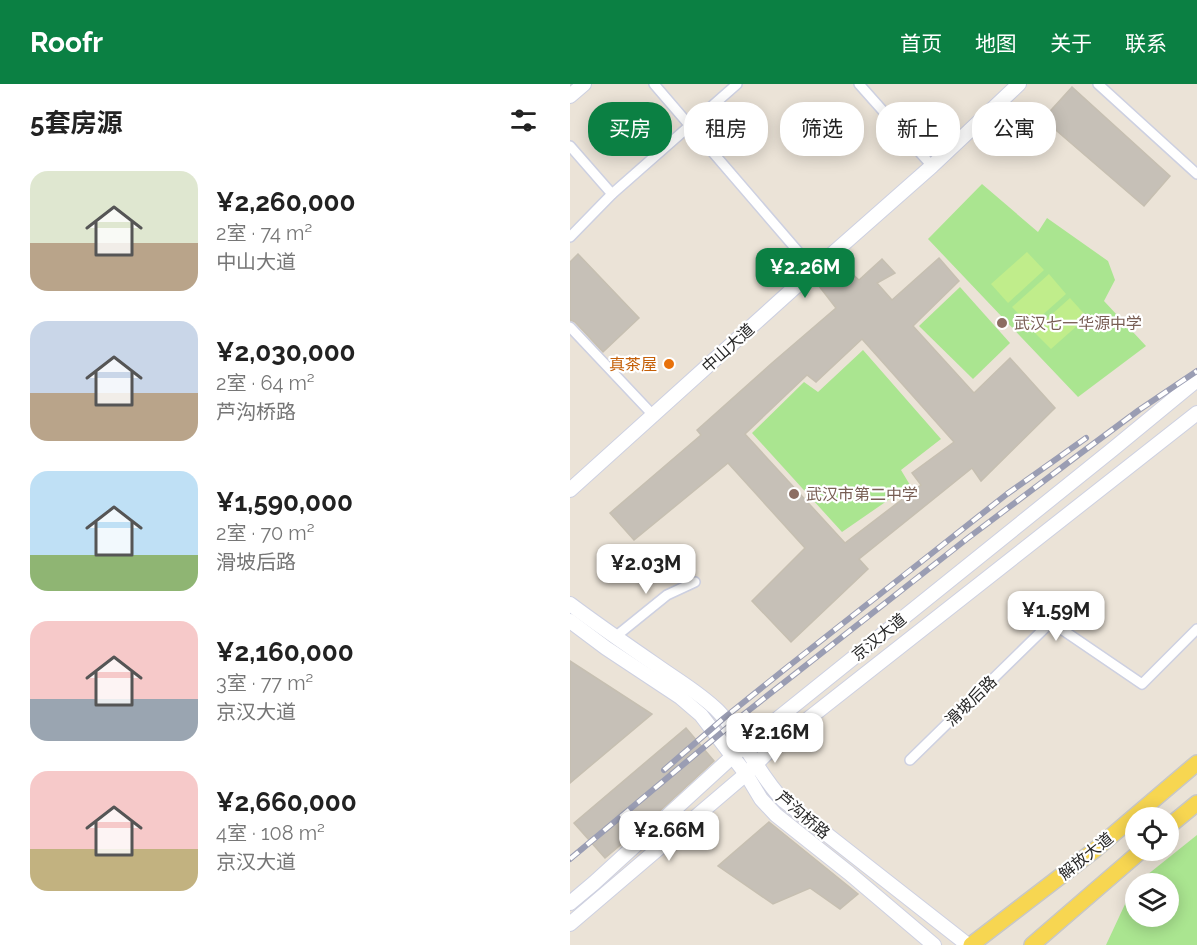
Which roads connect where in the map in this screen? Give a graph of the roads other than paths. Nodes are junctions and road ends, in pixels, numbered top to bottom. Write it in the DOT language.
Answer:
graph roads {
  1 [pos="584,84"];
  2 [pos="654,84"];
  3 [pos="737,84"];
  4 [pos="859,84"];
  5 [pos="1098,84"];
  6 [pos="1017,85"];
  7 [pos="570,96"];
  8 [pos="716,102"];
  9 [pos="684,118"];
  10 [pos="684,130"];
  11 [pos="570,146"];
  12 [pos="717,156"];
  13 [pos="932,166"];
  14 [pos="1197,174"];
  15 [pos="612,194"];
  16 [pos="570,237"];
  17 [pos="814,270"];
  18 [pos="570,327"];
  19 [pos="1197,380"];
  20 [pos="1197,413"];
  21 [pos="653,415"];
  22 [pos="570,490"];
  23 [pos="695,582"];
  24 [pos="570,604"];
  25 [pos="570,621"];
  26 [pos="1197,629"];
  27 [pos="615,637"];
  28 [pos="745,745"];
  29 [pos="733,756"];
  30 [pos="910,760"];
  31 [pos="1197,763"];
  32 [pos="751,769"];
  33 [pos="1197,802"];
  34 [pos="1179,818"];
  35 [pos="1129,861"];
  36 [pos="570,903"];
  37 [pos="570,924"];
  38 [pos="934,945"];
  39 [pos="969,945"];
  40 [pos="1032,945"];
  1 -- 7 [label="main road"];
  2 -- 9 [label="street"];
  3 -- 8 [label="street"];
  4 -- 13 [label="street"];
  5 -- 14 [label="street"];
  6 -- 13 [label="main road, 中山大道"];
  10 -- 15 [label="street"];
  11 -- 15 [label="street"];
  12 -- 17 [label="street"];
  13 -- 17 [label="main road, 中山大道"];
  15 -- 16 [label="street"];
  17 -- 21 [label="main road, 中山大道"];
  18 -- 21 [label="street"];
  19 -- 28 [label="main road, 京汉大道"];
  20 -- 32 [label="main road, 京汉大道"];
  21 -- 22 [label="main road, 中山大道"];
  23 -- 27 [label="street"];
  24 -- 27 [label="main road, 芦沟桥路"];
  25 -- 29 [label="main road, 芦沟桥路"];
  26 -- 30 [label="street, 滑坡后路"];
  27 -- 28 [label="main road, 芦沟桥路"];
  28 -- 29 [label="main road, 京汉大道"];
  28 -- 32 [label="main road, 芦沟桥路"];
  29 -- 32 [label="main road, 芦沟桥路"];
  29 -- 36 [label="main road, 京汉大道"];
  31 -- 39 [label="main road, 解放大道"];
  32 -- 37 [label="main road, 京汉大道"];
  32 -- 38 [label="main road, 芦沟桥路"];
  32 -- 39 [label="main road, 芦沟桥路"];
  33 -- 34 [label="main road"];
  35 -- 40 [label="main road, 解放大道"];
}
